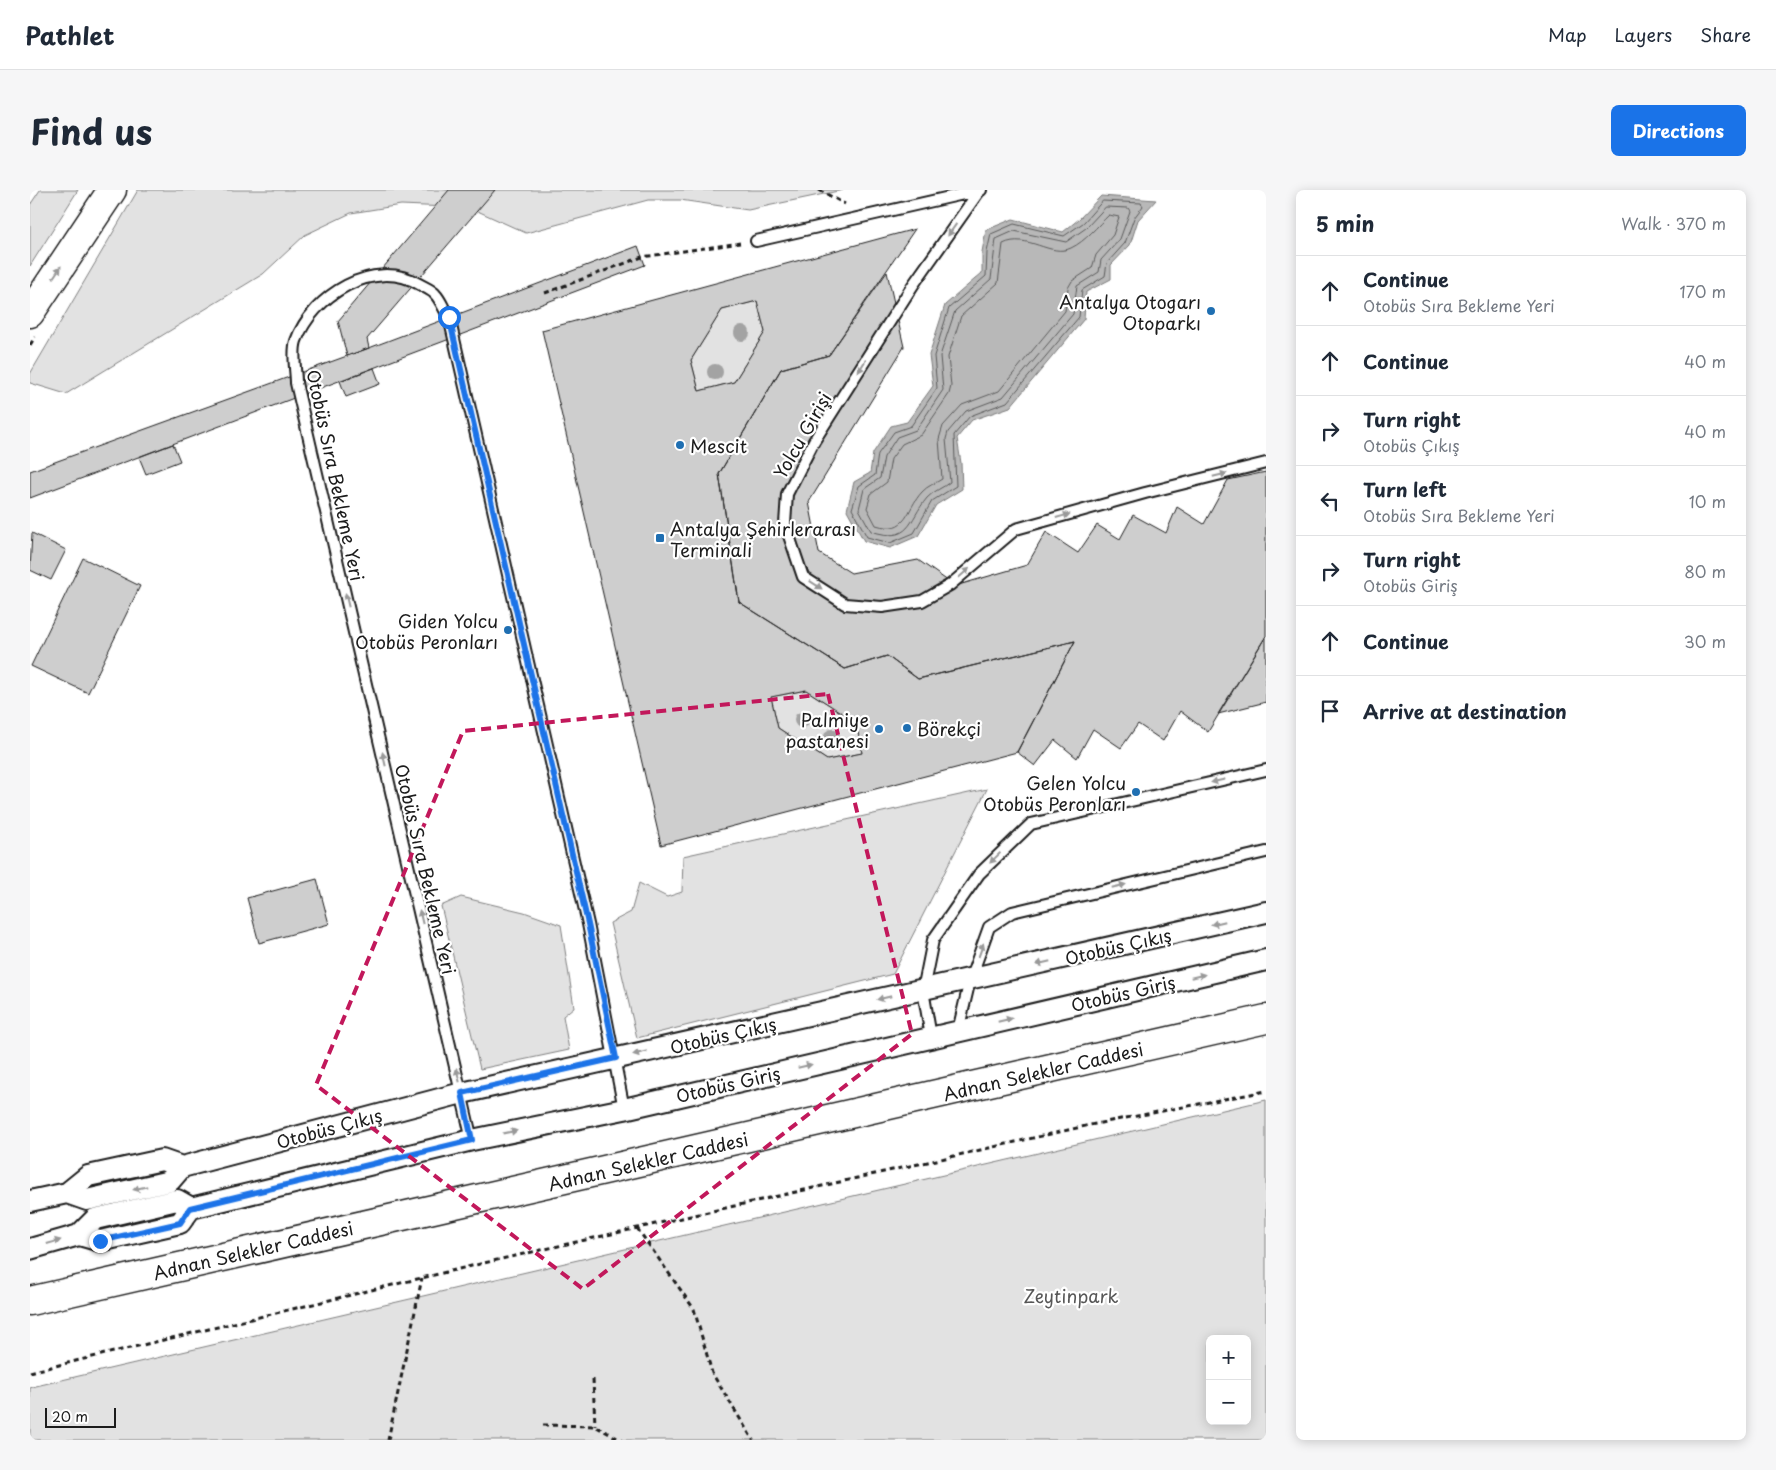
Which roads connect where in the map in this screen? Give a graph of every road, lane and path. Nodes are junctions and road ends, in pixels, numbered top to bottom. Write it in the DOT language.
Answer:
graph roads {
  1 [pos="112,190"];
  2 [pos="980,190"];
  3 [pos="756,241"];
  4 [pos="545,293"];
  5 [pos="30,312"];
  6 [pos="1266,463"];
  7 [pos="1266,770"];
  8 [pos="1266,852"];
  9 [pos="1266,912"];
  10 [pos="1266,960"];
  11 [pos="970,980"];
  12 [pos="923,990"];
  13 [pos="1266,1019"];
  14 [pos="958,1031"];
  15 [pos="931,1037"];
  16 [pos="616,1058"];
  17 [pos="1266,1091"];
  18 [pos="462,1093"];
  19 [pos="624,1109"];
  20 [pos="472,1140"];
  21 [pos="30,1201"];
  22 [pos="637,1228"];
  23 [pos="30,1249"];
  24 [pos="422,1278"];
  25 [pos="30,1301"];
  26 [pos="30,1372"];
  27 [pos="593,1379"];
  28 [pos="543,1425"];
  29 [pos="595,1426"];
  30 [pos="388,1440"];
  31 [pos="621,1440"];
  32 [pos="753,1440"];
  5 -- 1 [label="main road, one-way"];
  2 -- 3 [label="lane"];
  2 -- 6 [label="lane, Yolcu Girişi, one-way"];
  3 -- 4 [label="path"];
  7 -- 12 [label="lane, one-way"];
  11 -- 8 [label="lane, one-way"];
  9 -- 11 [label="street, Otobüs Çıkış, one-way"];
  14 -- 10 [label="street, Otobüs Giriş, one-way"];
  11 -- 12 [label="street, Otobüs Çıkış"];
  11 -- 14 [label="lane"];
  12 -- 15 [label="lane"];
  12 -- 16 [label="street, Otobüs Çıkış, one-way"];
  13 -- 25 [label="main road, Adnan Selekler Caddesi"];
  14 -- 15 [label="street, Otobüs Giriş"];
  19 -- 15 [label="street, Otobüs Giriş, one-way"];
  16 -- 18 [label="street, Otobüs Çıkış"];
  18 -- 16 [label="lane, Otobüs Sıra Bekleme Yeri, one-way"];
  16 -- 19 [label="lane, Otobüs Sıra Bekleme Yeri"];
  17 -- 22 [label="path"];
  18 -- 20 [label="lane, Otobüs Sıra Bekleme Yeri"];
  18 -- 21 [label="street, Otobüs Çıkış, one-way"];
  20 -- 19 [label="street, Otobüs Giriş, one-way"];
  23 -- 20 [label="street, Otobüs Giriş, one-way"];
  22 -- 24 [label="path"];
  22 -- 32 [label="path"];
  24 -- 26 [label="path"];
  24 -- 30 [label="path"];
  27 -- 29 [label="path"];
  28 -- 29 [label="path"];
  29 -- 31 [label="path"];
}
